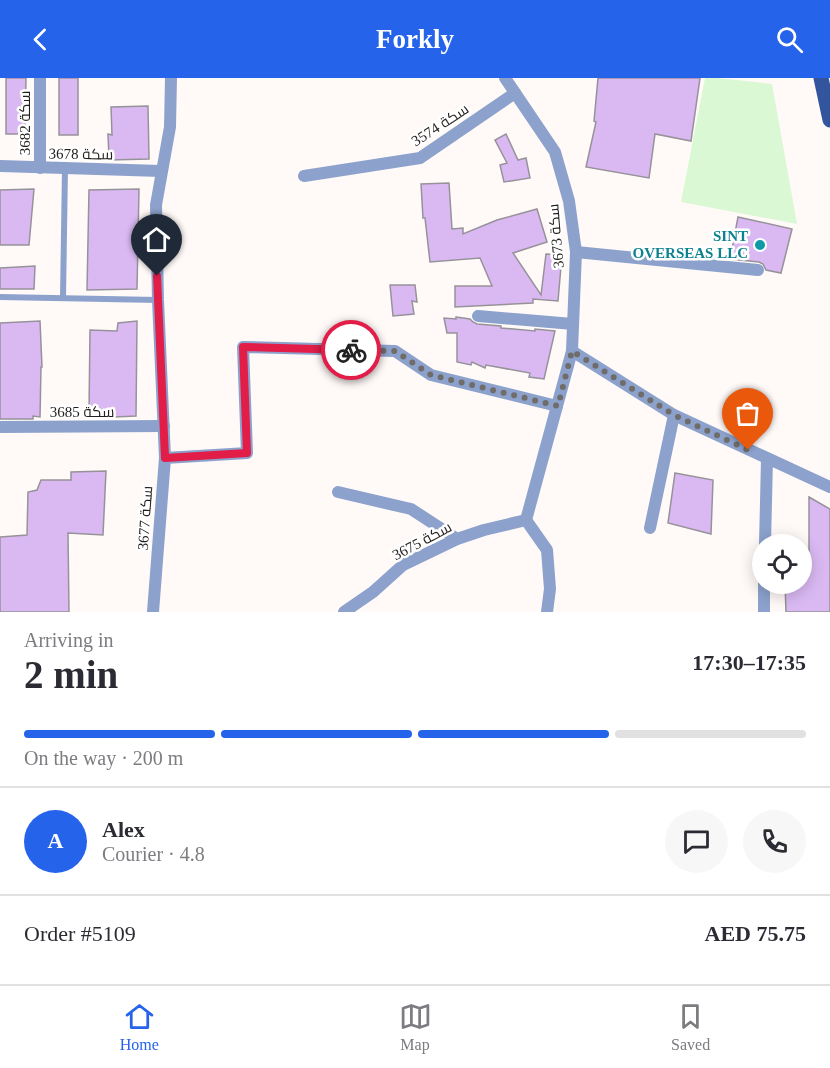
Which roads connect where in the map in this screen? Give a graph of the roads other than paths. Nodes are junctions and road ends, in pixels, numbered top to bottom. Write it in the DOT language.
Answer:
graph roads {
  1 [pos="40,78"];
  2 [pos="171,78"];
  3 [pos="506,78"];
  4 [pos="821,78"];
  5 [pos="515,93"];
  6 [pos="830,120"];
  7 [pos="0,166"];
  8 [pos="40,168"];
  9 [pos="65,168"];
  10 [pos="161,171"];
  11 [pos="304,176"];
  12 [pos="576,252"];
  13 [pos="758,270"];
  14 [pos="0,297"];
  15 [pos="63,298"];
  16 [pos="158,300"];
  17 [pos="478,315"];
  18 [pos="573,324"];
  19 [pos="572,351"];
  20 [pos="558,406"];
  21 [pos="674,415"];
  22 [pos="164,426"];
  23 [pos="0,427"];
  24 [pos="165,458"];
  25 [pos="767,459"];
  26 [pos="830,487"];
  27 [pos="339,492"];
  28 [pos="526,520"];
  29 [pos="650,528"];
  30 [pos="765,534"];
  31 [pos="457,539"];
  32 [pos="764,594"];
  33 [pos="153,612"];
  34 [pos="344,612"];
  35 [pos="547,612"];
  36 [pos="764,612"];
  1 -- 8 [label="street, سكة 3682"];
  2 -- 10 [label="street"];
  3 -- 5 [label="street, سكة 3673"];
  4 -- 6 [label="main road"];
  5 -- 11 [label="street, سكة 3574"];
  5 -- 12 [label="street, سكة 3673"];
  7 -- 8 [label="street, سكة 3678"];
  8 -- 9 [label="street, سكة 3678"];
  9 -- 10 [label="street, سكة 3678"];
  9 -- 15 [label="lane"];
  10 -- 16 [label="street"];
  12 -- 13 [label="street"];
  12 -- 18 [label="street, سكة 3673"];
  14 -- 15 [label="lane"];
  15 -- 16 [label="lane"];
  16 -- 22 [label="street"];
  17 -- 18 [label="street"];
  18 -- 19 [label="street, سكة 3673"];
  19 -- 20 [label="street, سكة 3673"];
  19 -- 21 [label="street"];
  20 -- 24 [label="street"];
  20 -- 28 [label="street, سكة 3673"];
  21 -- 25 [label="street"];
  21 -- 29 [label="street"];
  22 -- 23 [label="street, سكة 3685"];
  22 -- 24 [label="street, سكة 3677"];
  24 -- 33 [label="street, سكة 3677"];
  25 -- 26 [label="street"];
  25 -- 30 [label="street"];
  27 -- 31 [label="street"];
  28 -- 31 [label="street, سكة 3675"];
  28 -- 35 [label="street"];
  31 -- 34 [label="street, سكة 3675"];
  32 -- 36 [label="street"];
}
